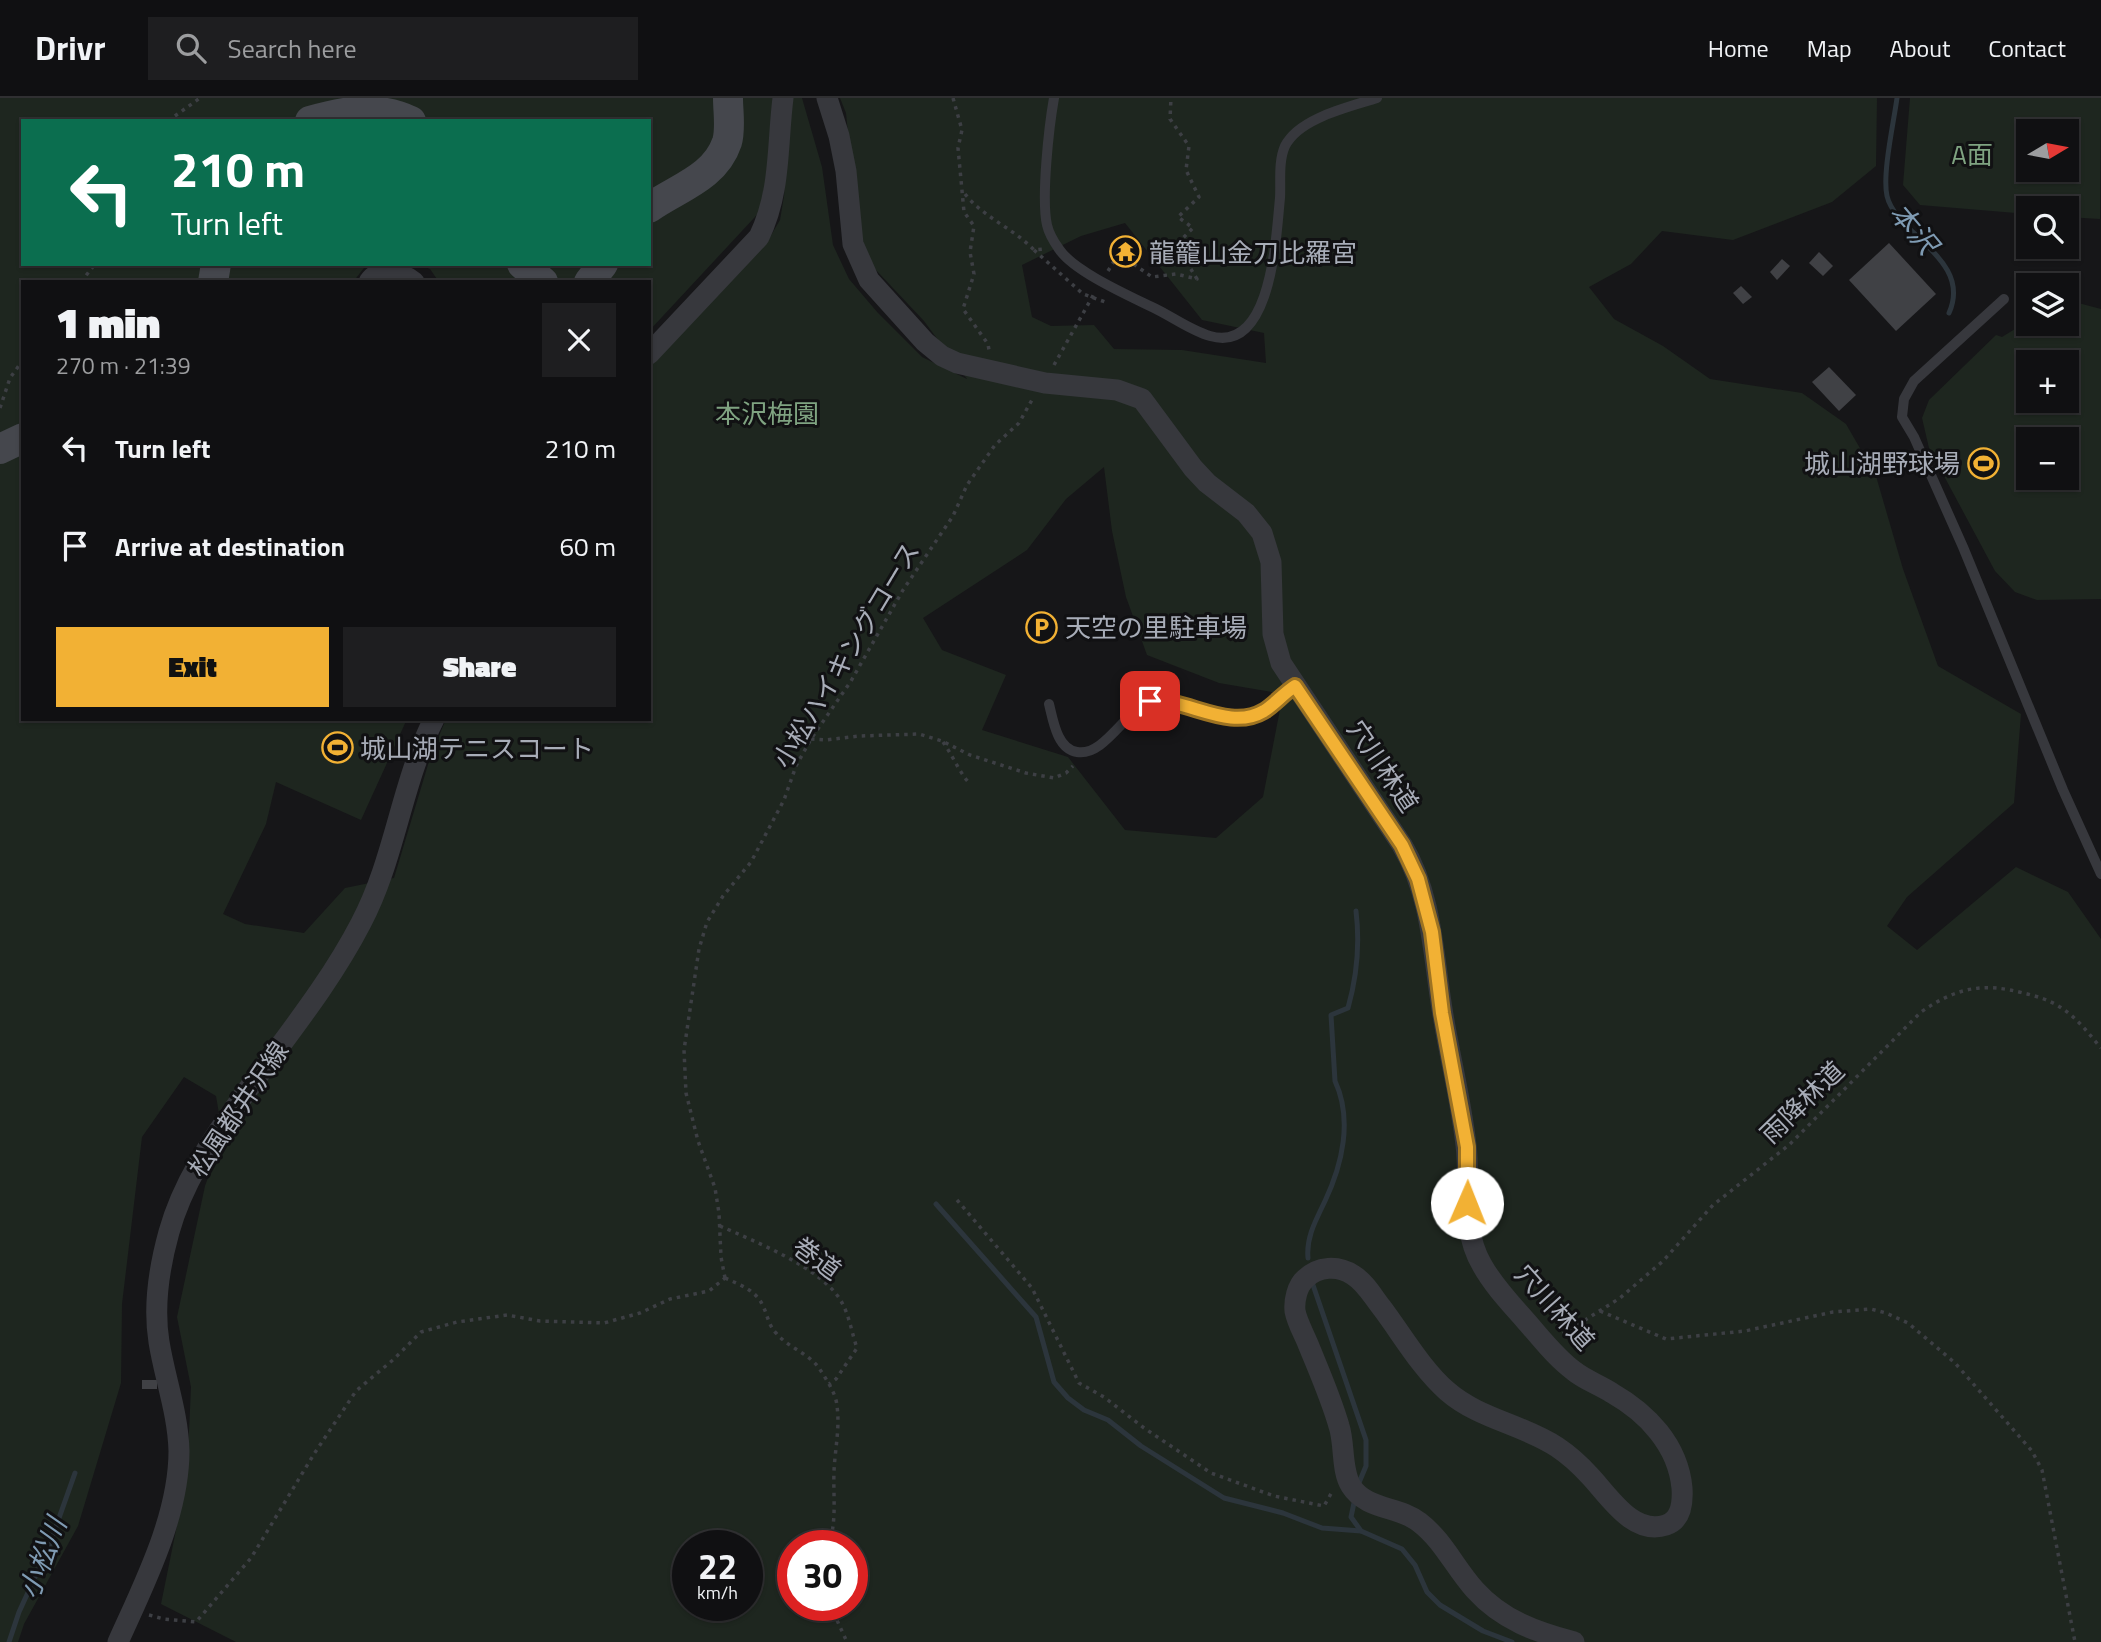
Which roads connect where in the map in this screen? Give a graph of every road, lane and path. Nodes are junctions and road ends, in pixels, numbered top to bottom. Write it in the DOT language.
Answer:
graph roads {
  1 [pos="200,98"];
  2 [pos="729,98"];
  3 [pos="783,98"];
  4 [pos="827,98"];
  5 [pos="953,98"];
  6 [pos="1054,98"];
  7 [pos="1171,98"];
  8 [pos="1377,98"];
  9 [pos="171,119"];
  10 [pos="318,119"];
  11 [pos="405,119"];
  12 [pos="963,192"];
  13 [pos="651,207"];
  14 [pos="1061,252"];
  15 [pos="1116,258"];
  16 [pos="93,266"];
  17 [pos="524,266"];
  18 [pos="601,266"];
  19 [pos="83,280"];
  20 [pos="370,280"];
  21 [pos="411,280"];
  22 [pos="541,280"];
  23 [pos="591,280"];
  24 [pos="2004,299"];
  25 [pos="1072,332"];
  26 [pos="651,352"];
  27 [pos="21,363"];
  28 [pos="994,373"];
  29 [pos="1045,383"];
  30 [pos="0,408"];
  31 [pos="21,439"];
  32 [pos="0,449"];
  33 [pos="1295,686"];
  34 [pos="1049,704"];
  35 [pos="433,721"];
  36 [pos="811,739"];
  37 [pos="942,741"];
  38 [pos="1076,752"];
  39 [pos="970,784"];
  40 [pos="2101,874"];
  41 [pos="2101,1048"];
  42 [pos="957,1199"];
  43 [pos="720,1227"];
  44 [pos="725,1278"];
  45 [pos="1600,1311"];
  46 [pos="1546,1344"];
  47 [pos="829,1384"];
  48 [pos="1345,1471"];
  49 [pos="834,1530"];
  50 [pos="132,1610"];
  51 [pos="837,1621"];
  52 [pos="118,1642"];
  53 [pos="847,1642"];
  54 [pos="1574,1642"];
  55 [pos="2075,1642"];
  1 -- 9 [label="path"];
  2 -- 13 [label="street"];
  3 -- 26 [label="street"];
  4 -- 28 [label="street"];
  5 -- 12 [label="path"];
  6 -- 14 [label="lane"];
  7 -- 15 [label="path"];
  8 -- 14 [label="lane"];
  10 -- 11 [label="street"];
  12 -- 14 [label="path"];
  12 -- 28 [label="path"];
  16 -- 19 [label="path"];
  17 -- 22 [label="street"];
  18 -- 23 [label="street"];
  20 -- 21 [label="street"];
  24 -- 40 [label="lane"];
  25 -- 29 [label="path, 小松ハイキングコース"];
  27 -- 30 [label="path"];
  28 -- 29 [label="street"];
  29 -- 33 [label="street, 穴川林道"];
  29 -- 36 [label="path, 小松ハイキングコース"];
  31 -- 32 [label="street"];
  33 -- 38 [label="lane"];
  33 -- 46 [label="street, 穴川林道"];
  34 -- 38 [label="lane"];
  35 -- 50 [label="street, 松風都井沢線"];
  36 -- 37 [label="path"];
  36 -- 43 [label="path, 小松ハイキングコース"];
  37 -- 38 [label="path"];
  37 -- 39 [label="path"];
  41 -- 45 [label="path, 雨降林道"];
  42 -- 48 [label="path"];
  43 -- 44 [label="path, 小松ハイキングコース"];
  43 -- 47 [label="path, 巻道"];
  44 -- 47 [label="path"];
  44 -- 50 [label="path"];
  45 -- 46 [label="path, 雨降林道"];
  45 -- 55 [label="path"];
  46 -- 48 [label="street, 穴川林道"];
  47 -- 49 [label="path"];
  48 -- 54 [label="street"];
  50 -- 52 [label="street, 松風都井沢線"];
  51 -- 53 [label="path"];
}
